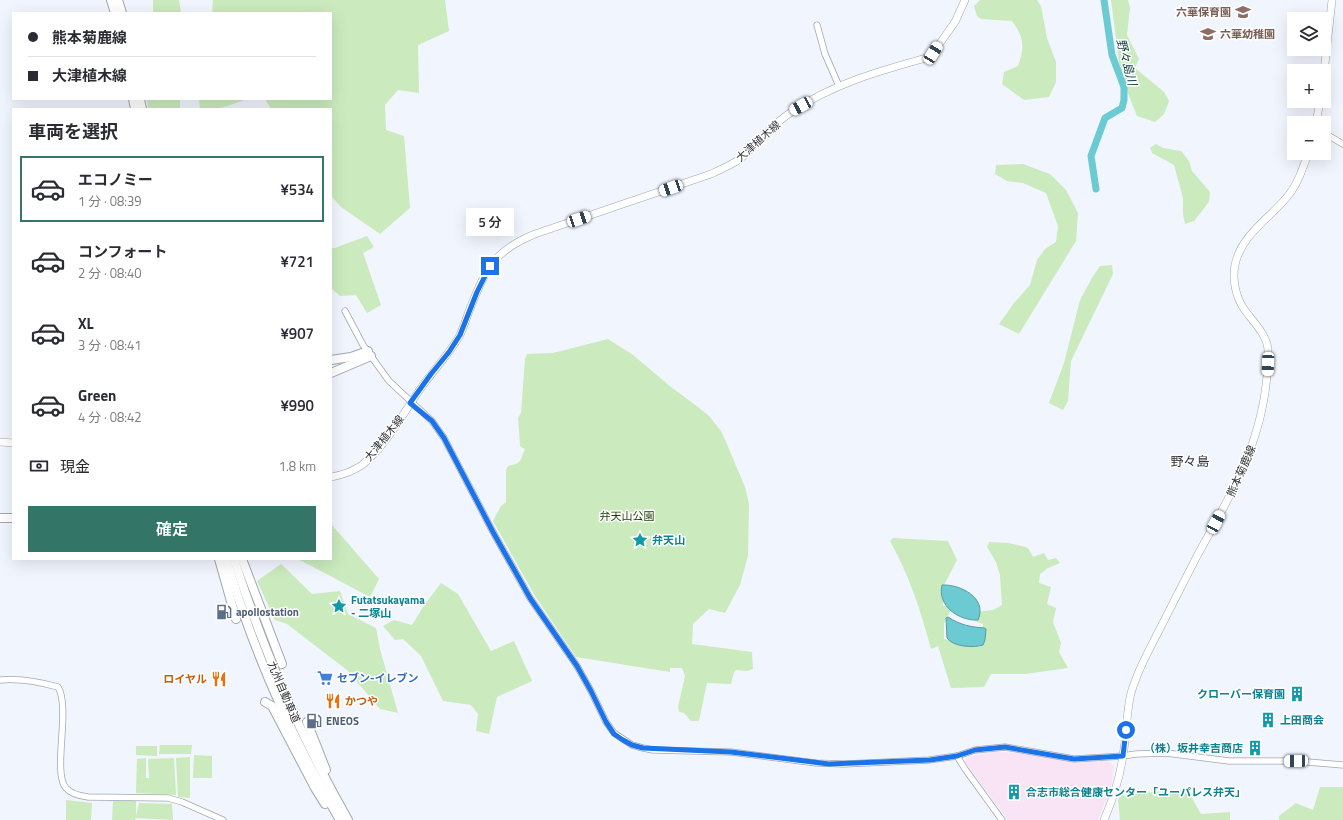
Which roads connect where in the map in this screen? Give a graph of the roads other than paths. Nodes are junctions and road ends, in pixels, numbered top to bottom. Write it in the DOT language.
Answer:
graph roads {
  1 [pos="112,0"];
  2 [pos="118,0"];
  3 [pos="966,0"];
  4 [pos="1332,0"];
  5 [pos="115,12"];
  6 [pos="122,12"];
  7 [pos="817,25"];
  8 [pos="1325,64"];
  9 [pos="839,86"];
  10 [pos="1331,137"];
  11 [pos="1343,144"];
  12 [pos="1305,160"];
  13 [pos="345,311"];
  14 [pos="369,354"];
  15 [pos="332,360"];
  16 [pos="332,372"];
  17 [pos="410,403"];
  18 [pos="0,442"];
  19 [pos="12,443"];
  20 [pos="332,478"];
  21 [pos="0,516"];
  22 [pos="12,517"];
  23 [pos="216,560"];
  24 [pos="219,560"];
  25 [pos="226,560"];
  26 [pos="234,560"];
  27 [pos="242,560"];
  28 [pos="224,577"];
  29 [pos="236,619"];
  30 [pos="282,664"];
  31 [pos="0,680"];
  32 [pos="265,702"];
  33 [pos="308,722"];
  34 [pos="957,756"];
  35 [pos="1123,756"];
  36 [pos="1343,765"];
  37 [pos="223,820"];
  38 [pos="335,820"];
  39 [pos="340,820"];
  40 [pos="349,820"];
  41 [pos="1002,820"];
  42 [pos="1104,820"];
  1 -- 5 [label="highway"];
  2 -- 6 [label="highway"];
  3 -- 9 [label="main road, 大津植木線"];
  4 -- 8 [label="main road"];
  7 -- 9 [label="street"];
  9 -- 17 [label="main road, 大津植木線"];
  10 -- 11 [label="street"];
  12 -- 35 [label="main road, 熊本菊鹿線"];
  13 -- 14 [label="street"];
  14 -- 15 [label="highway"];
  14 -- 16 [label="highway"];
  14 -- 17 [label="street"];
  17 -- 20 [label="main road, 大津植木線"];
  17 -- 34 [label="street"];
  18 -- 19 [label="main road"];
  21 -- 22 [label="highway"];
  23 -- 28 [label="highway"];
  24 -- 28 [label="highway"];
  25 -- 39 [label="highway, 九州自動車道"];
  26 -- 40 [label="highway, 九州自動車道"];
  27 -- 30 [label="highway"];
  28 -- 29 [label="highway"];
  31 -- 37 [label="street"];
  32 -- 38 [label="highway"];
  33 -- 40 [label="highway"];
  34 -- 35 [label="street"];
  34 -- 41 [label="street"];
  35 -- 36 [label="street"];
  35 -- 42 [label="main road, 熊本菊鹿線"];
}
